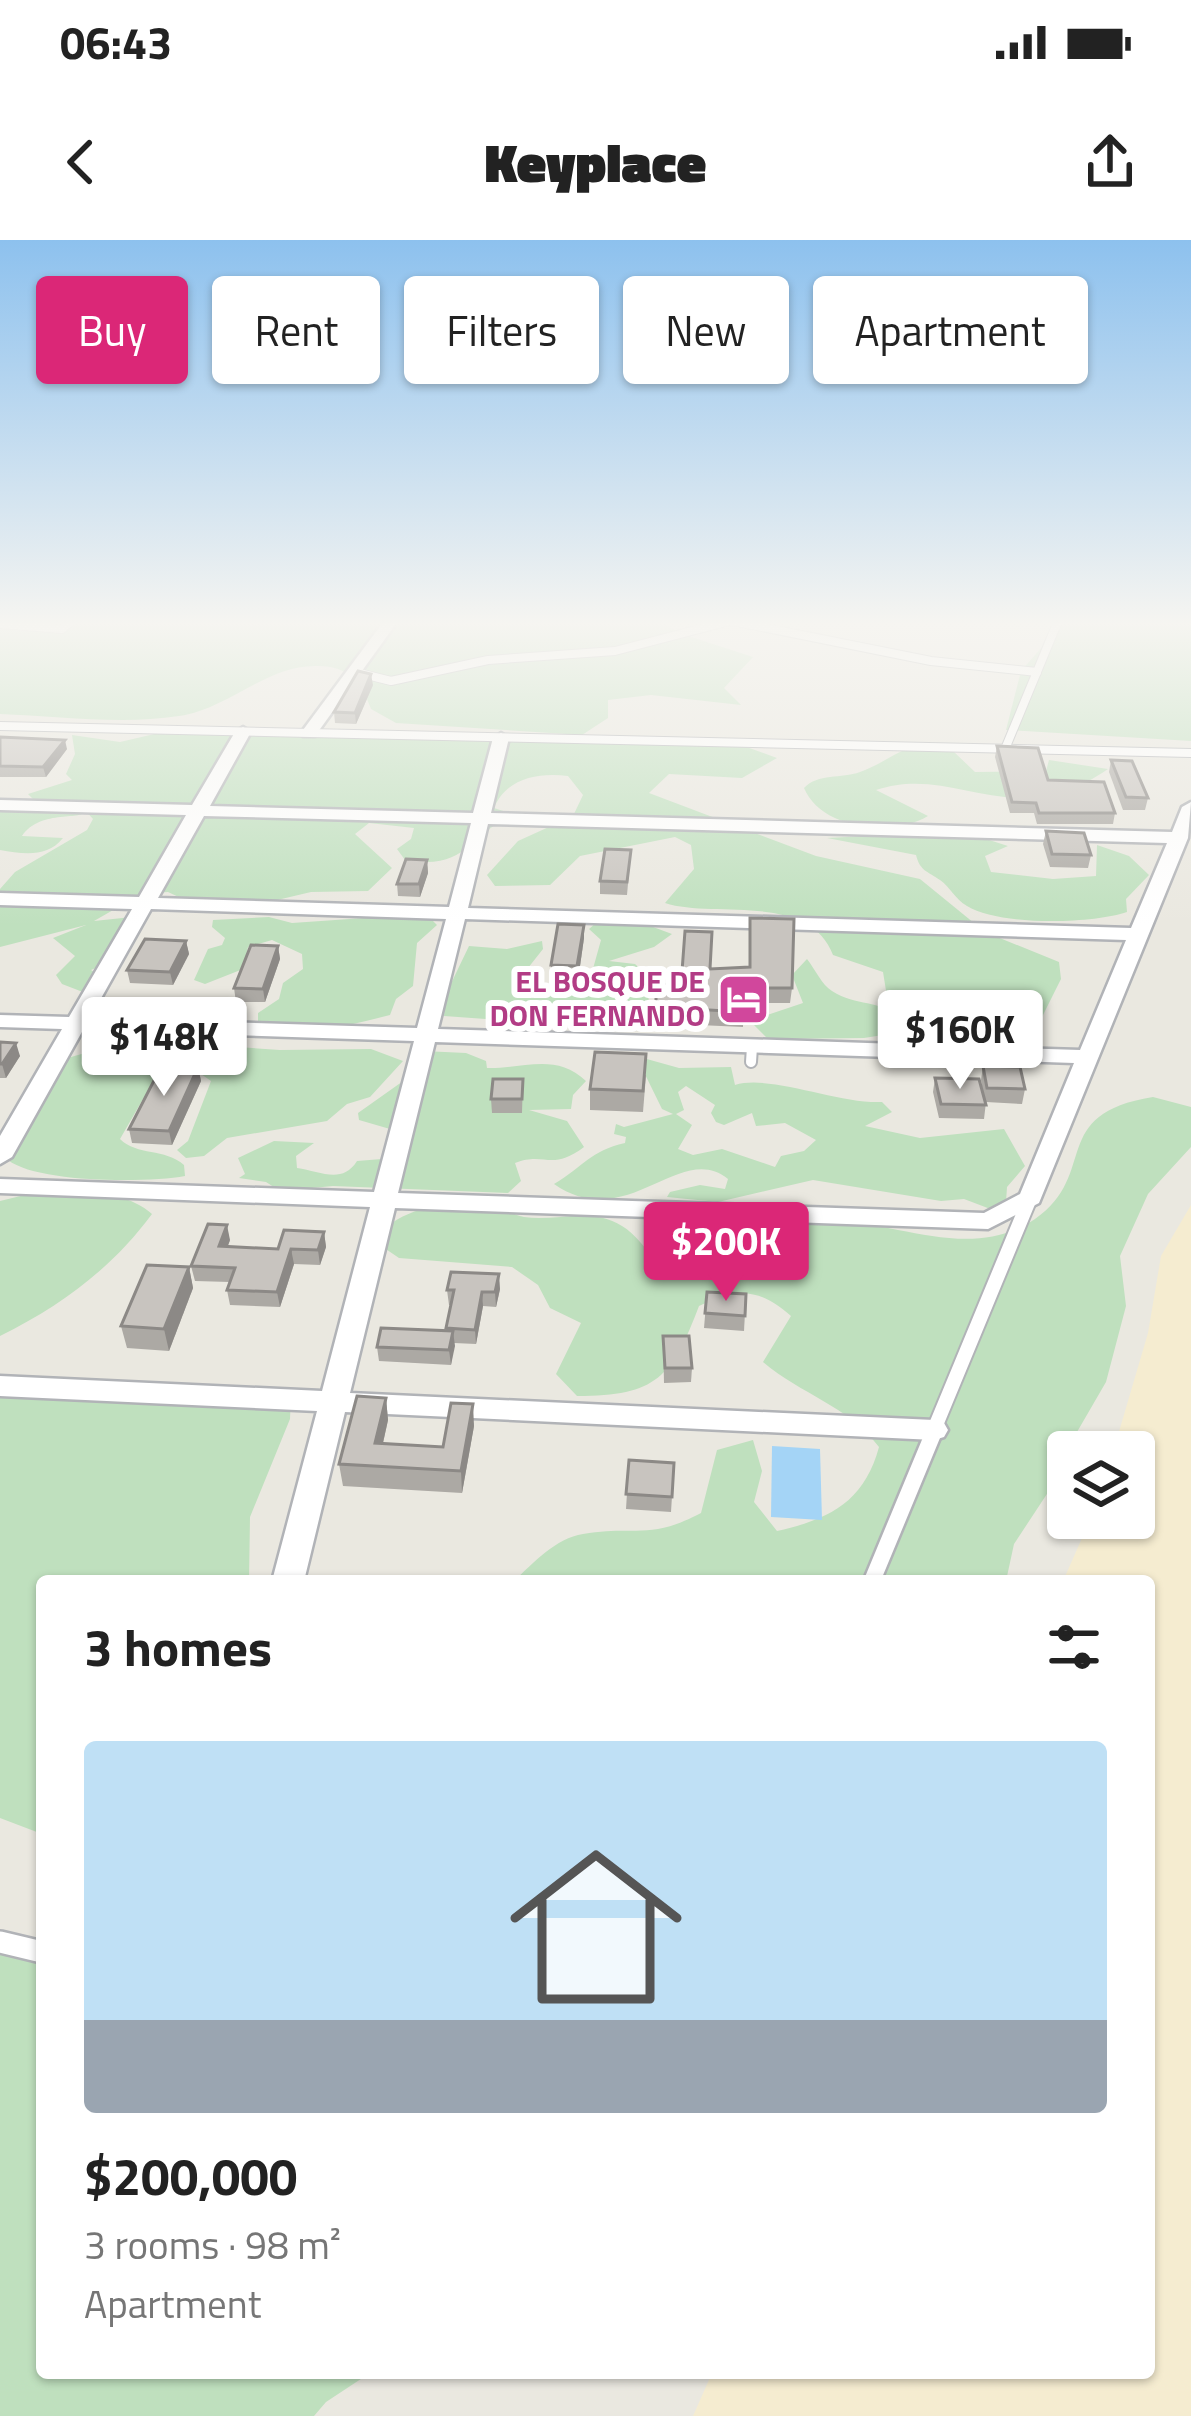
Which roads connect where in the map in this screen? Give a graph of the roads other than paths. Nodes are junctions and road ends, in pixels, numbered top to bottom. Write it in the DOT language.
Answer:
graph roads {
  1 [pos="317,723"];
  2 [pos="1016,723"];
  3 [pos="0,727"];
  4 [pos="243,732"];
  5 [pos="309,734"];
  6 [pos="501,738"];
  7 [pos="1005,749"];
  8 [pos="1191,753"];
  9 [pos="0,805"];
  10 [pos="1191,807"];
  11 [pos="198,811"];
  12 [pos="480,818"];
  13 [pos="1179,838"];
  14 [pos="0,899"];
  15 [pos="145,904"];
  16 [pos="457,913"];
  17 [pos="1139,934"];
  18 [pos="0,1021"];
  19 [pos="72,1031"];
  20 [pos="0,1035"];
  21 [pos="424,1043"];
  22 [pos="1084,1065"];
  23 [pos="0,1157"];
  24 [pos="0,1186"];
  25 [pos="1030,1198"];
  26 [pos="384,1201"];
  27 [pos="0,1386"];
  28 [pos="333,1402"];
  29 [pos="934,1430"];
  30 [pos="290,1575"];
  31 [pos="874,1575"];
  32 [pos="0,1942"];
  33 [pos="36,1951"];
  1 -- 5 [label="street"];
  2 -- 7 [label="lane"];
  3 -- 4 [label="lane"];
  4 -- 5 [label="lane"];
  4 -- 11 [label="street"];
  5 -- 6 [label="lane"];
  6 -- 7 [label="lane"];
  6 -- 12 [label="street"];
  7 -- 8 [label="lane"];
  9 -- 11 [label="street"];
  10 -- 13 [label="street"];
  11 -- 12 [label="street"];
  11 -- 15 [label="street"];
  12 -- 13 [label="street"];
  12 -- 16 [label="street"];
  13 -- 17 [label="street"];
  14 -- 15 [label="street"];
  15 -- 16 [label="street"];
  15 -- 19 [label="street"];
  16 -- 17 [label="street"];
  16 -- 21 [label="street"];
  17 -- 22 [label="street"];
  18 -- 19 [label="street"];
  19 -- 20 [label="street"];
  19 -- 21 [label="street"];
  19 -- 23 [label="street"];
  21 -- 22 [label="street"];
  21 -- 26 [label="street"];
  22 -- 25 [label="street"];
  24 -- 26 [label="street"];
  25 -- 26 [label="street"];
  25 -- 29 [label="lane"];
  26 -- 28 [label="street"];
  27 -- 28 [label="street"];
  28 -- 29 [label="street"];
  28 -- 30 [label="street"];
  29 -- 31 [label="lane"];
  32 -- 33 [label="lane"];
}
